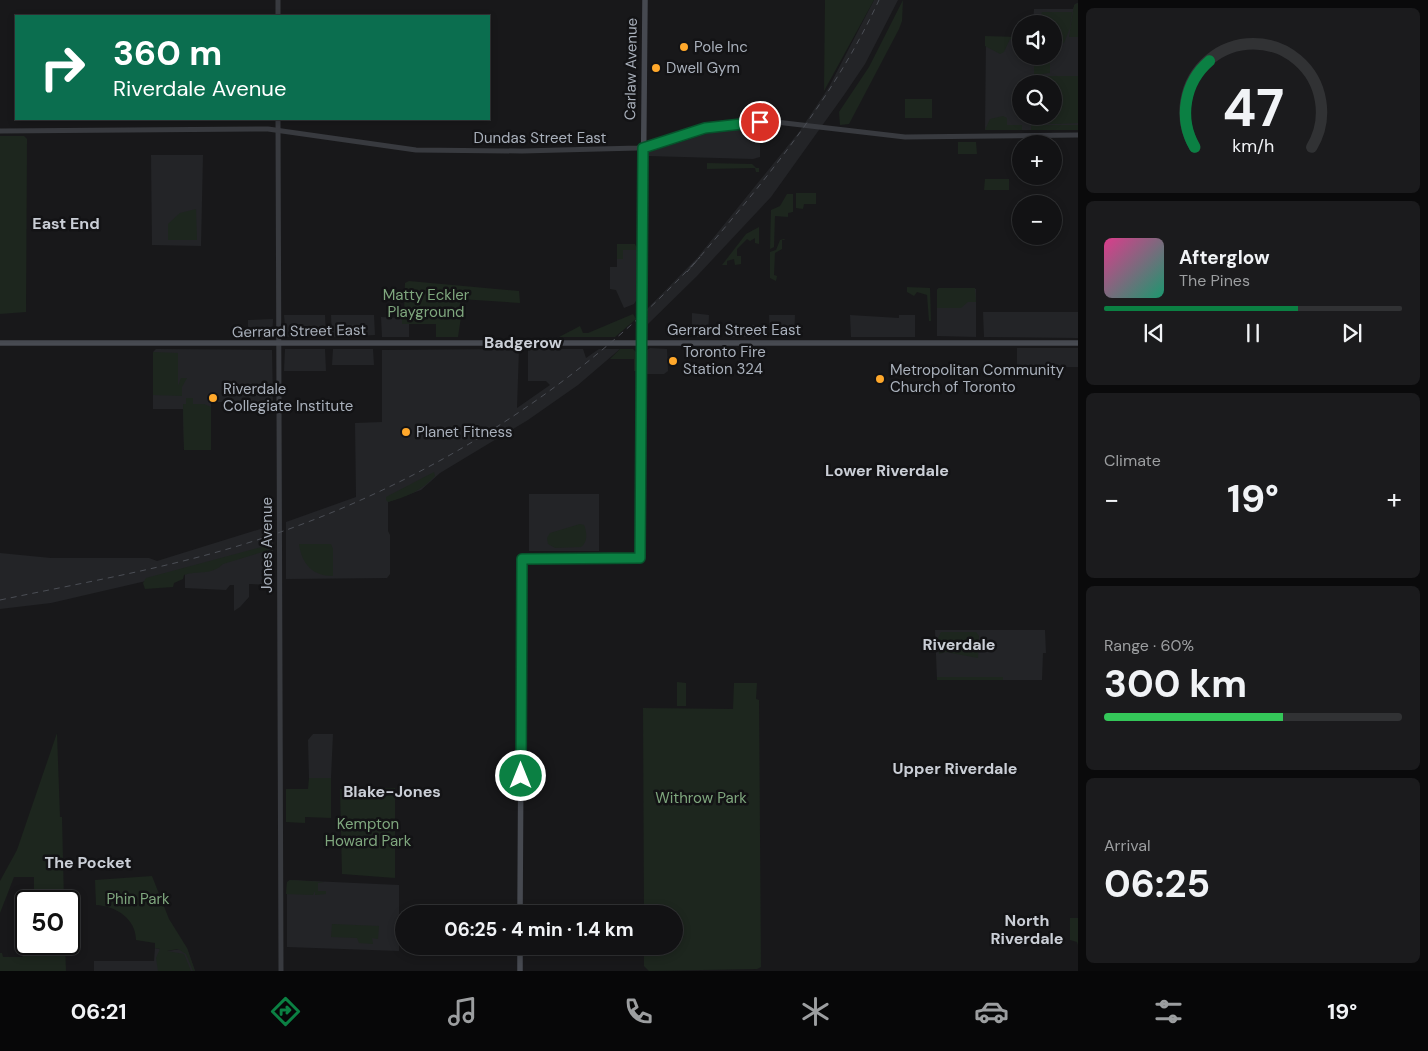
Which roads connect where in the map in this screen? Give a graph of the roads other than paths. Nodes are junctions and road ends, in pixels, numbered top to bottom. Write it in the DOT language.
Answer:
graph roads {
  1 [pos="278,0"];
  2 [pos="645,0"];
  3 [pos="278,15"];
  4 [pos="278,120"];
  5 [pos="278,130"];
  6 [pos="0,131"];
  7 [pos="1078,135"];
  8 [pos="643,148"];
  9 [pos="641,343"];
  10 [pos="1078,343"];
  11 [pos="0,344"];
  12 [pos="278,344"];
  13 [pos="520,905"];
  14 [pos="520,955"];
  15 [pos="281,971"];
  16 [pos="520,971"];
  1 -- 3 [label="street"];
  2 -- 8 [label="main road, Carlaw Avenue"];
  4 -- 5 [label="street, Jones Avenue"];
  5 -- 6 [label="street, Dundas Street East"];
  5 -- 8 [label="street, Dundas Street East"];
  5 -- 12 [label="street, Jones Avenue"];
  7 -- 8 [label="street, Dundas Street East"];
  8 -- 9 [label="main road, Carlaw Avenue"];
  9 -- 10 [label="main road, Gerrard Street East"];
  9 -- 12 [label="main road, Gerrard Street East"];
  9 -- 13 [label="main road, Carlaw Avenue"];
  11 -- 12 [label="main road, Gerrard Street East"];
  12 -- 15 [label="street, Jones Avenue"];
  14 -- 16 [label="main road"];
}
